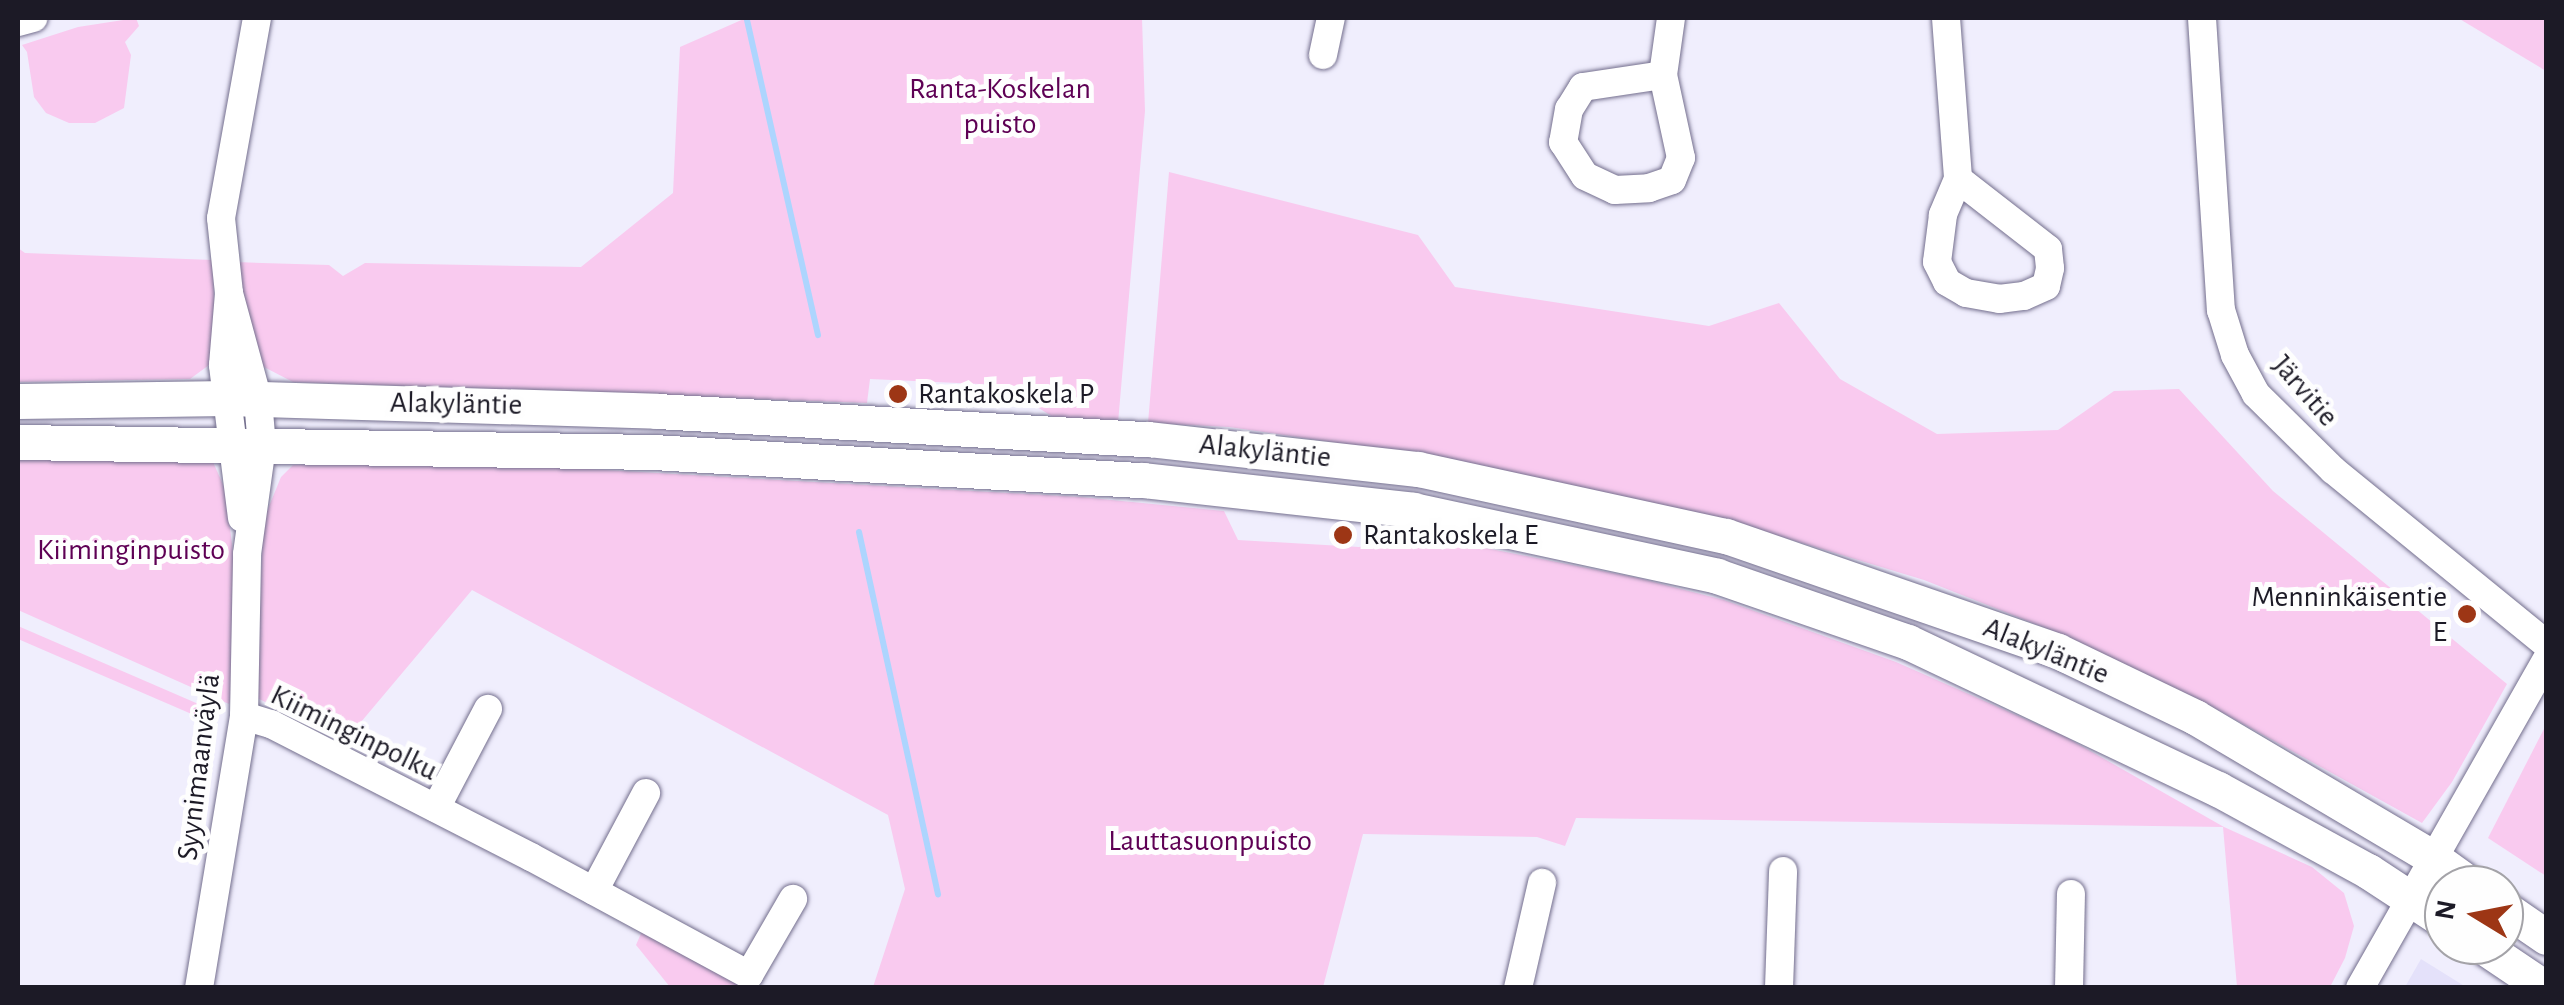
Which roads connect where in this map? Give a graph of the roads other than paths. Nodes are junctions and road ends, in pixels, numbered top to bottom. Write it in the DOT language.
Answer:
graph roads {
  1 [pos="33,18"];
  2 [pos="257,18"];
  3 [pos="1331,18"];
  4 [pos="1671,18"];
  5 [pos="1946,18"];
  6 [pos="2202,18"];
  7 [pos="18,22"];
  8 [pos="1322,55"];
  9 [pos="1663,75"];
  10 [pos="1958,178"];
  11 [pos="244,399"];
  12 [pos="18,401"];
  13 [pos="18,442"];
  14 [pos="248,446"];
  15 [pos="2546,644"];
  16 [pos="2546,660"];
  17 [pos="488,710"];
  18 [pos="244,716"];
  19 [pos="646,794"];
  20 [pos="436,808"];
  21 [pos="2432,857"];
  22 [pos="2443,865"];
  23 [pos="1783,871"];
  24 [pos="1542,883"];
  25 [pos="594,892"];
  26 [pos="2071,894"];
  27 [pos="2410,898"];
  28 [pos="793,899"];
  29 [pos="2424,907"];
  30 [pos="2524,921"];
  31 [pos="2546,936"];
  32 [pos="2511,965"];
  33 [pos="199,988"];
  34 [pos="1518,988"];
  35 [pos="1779,988"];
  36 [pos="2069,988"];
  37 [pos="2360,988"];
  38 [pos="2545,988"];
  1 -- 7 [label="street"];
  2 -- 11 [label="street, Syynimaanväylä"];
  3 -- 8 [label="street"];
  4 -- 9 [label="street"];
  5 -- 10 [label="street"];
  6 -- 15 [label="street, Järvitie"];
  9 -- 9 [label="street"];
  10 -- 10 [label="street"];
  11 -- 12 [label="main road, Alakyläntie"];
  11 -- 14 [label="street, Syynimaanväylä"];
  11 -- 21 [label="main road, Alakyläntie"];
  13 -- 14 [label="main road, Alakyläntie"];
  14 -- 18 [label="street, Syynimaanväylä"];
  14 -- 27 [label="main road, Alakyläntie"];
  16 -- 21 [label="street"];
  17 -- 20 [label="street, Kiiminginpolku"];
  18 -- 20 [label="street, Kiiminginpolku"];
  18 -- 33 [label="street, Syynimaanväylä"];
  19 -- 25 [label="street"];
  20 -- 25 [label="street, Kiiminginpolku"];
  21 -- 22 [label="main road, Alakyläntie"];
  21 -- 27 [label="street"];
  23 -- 35 [label="street"];
  24 -- 34 [label="street"];
  25 -- 28 [label="street, Kiiminginpolku"];
  26 -- 36 [label="street"];
  27 -- 29 [label="main road, Alakyläntie"];
  27 -- 37 [label="street"];
  30 -- 31 [label="main road"];
  32 -- 38 [label="main road"];
}
